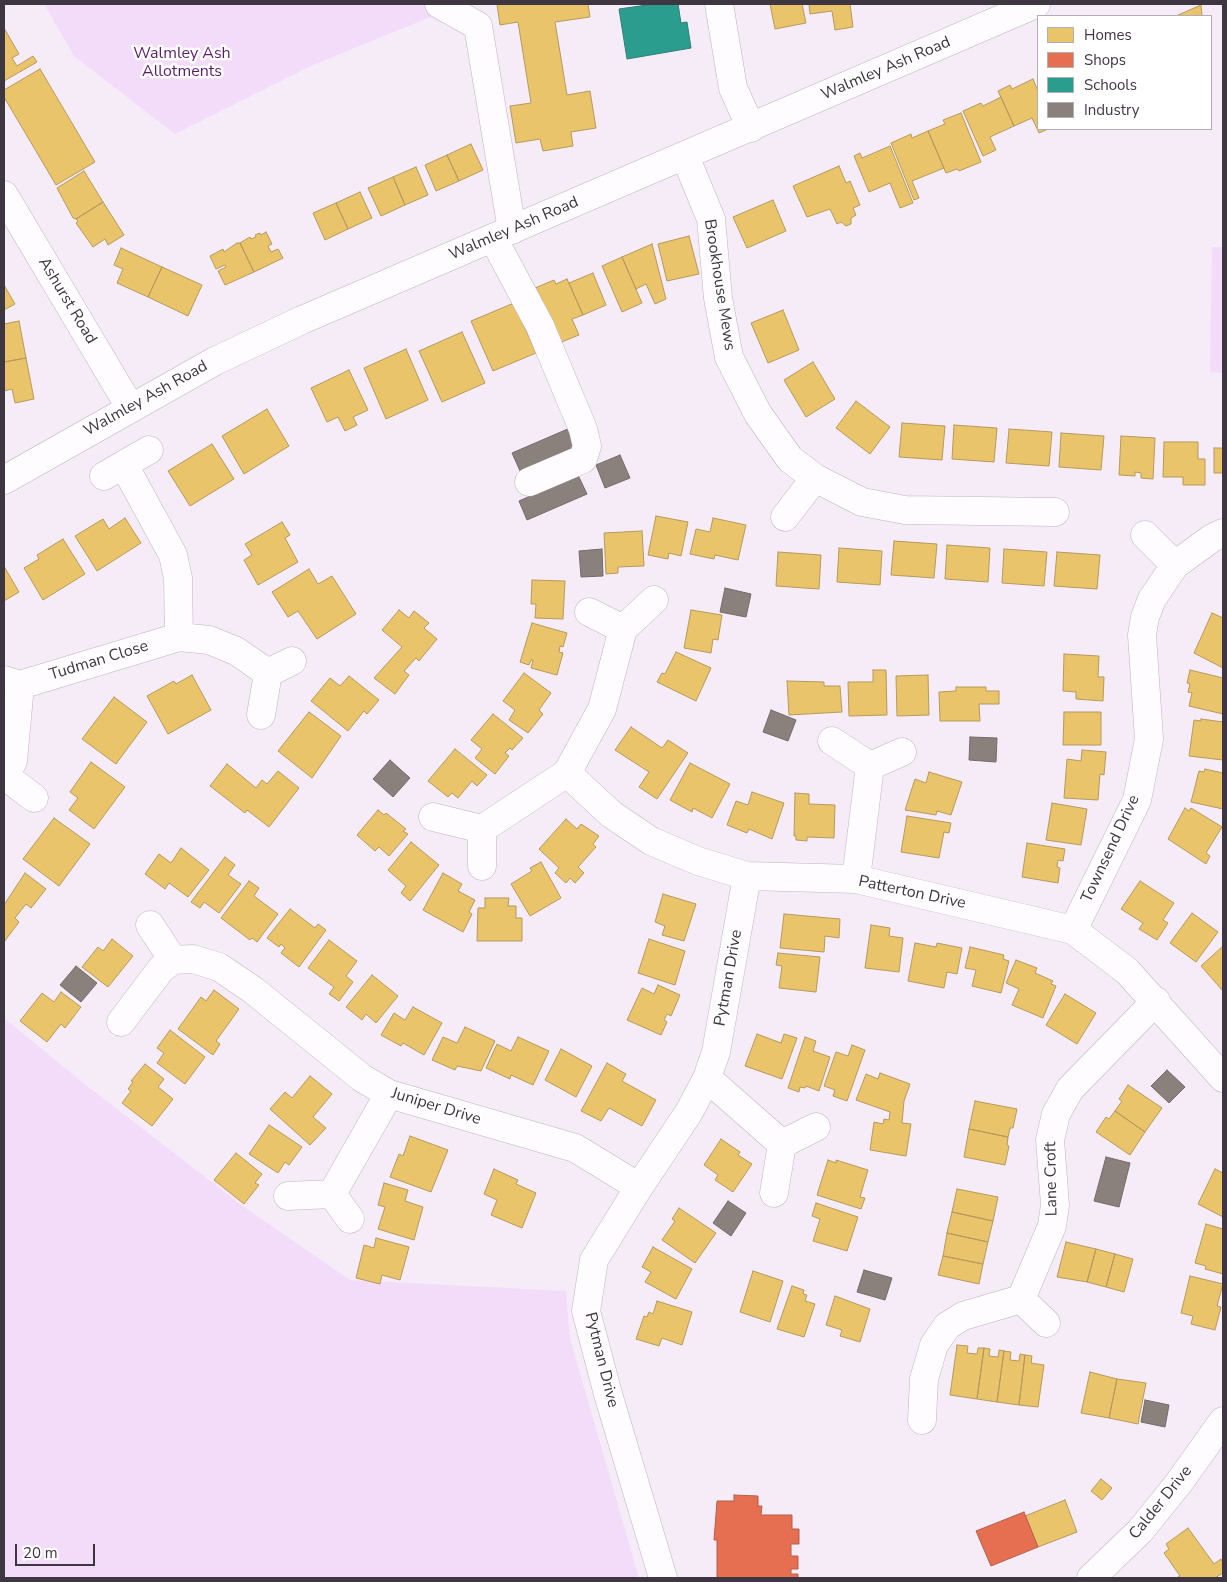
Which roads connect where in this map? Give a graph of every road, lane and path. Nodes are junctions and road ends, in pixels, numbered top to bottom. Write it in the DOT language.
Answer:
graph roads {
  1 [pos="439,4"];
  2 [pos="719,4"];
  3 [pos="1036,4"];
  4 [pos="751,128"];
  5 [pos="685,156"];
  6 [pos="4,195"];
  7 [pos="502,234"];
  8 [pos="130,407"];
  9 [pos="149,450"];
  10 [pos="815,478"];
  11 [pos="4,480"];
  12 [pos="529,482"];
  13 [pos="1055,512"];
  14 [pos="785,517"];
  15 [pos="1223,533"];
  16 [pos="1145,535"];
  17 [pos="1175,565"];
  18 [pos="654,600"];
  19 [pos="589,612"];
  20 [pos="623,629"];
  21 [pos="179,637"];
  22 [pos="292,661"];
  23 [pos="268,672"];
  24 [pos="12,683"];
  25 [pos="261,715"];
  26 [pos="832,741"];
  27 [pos="902,752"];
  28 [pos="870,766"];
  29 [pos="567,773"];
  30 [pos="5,777"];
  31 [pos="34,798"];
  32 [pos="433,818"];
  33 [pos="482,829"];
  34 [pos="482,866"];
  35 [pos="747,876"];
  36 [pos="856,879"];
  37 [pos="150,925"];
  38 [pos="1073,930"];
  39 [pos="172,960"];
  40 [pos="1156,1001"];
  41 [pos="120,1022"];
  42 [pos="707,1078"];
  43 [pos="1223,1078"];
  44 [pos="389,1094"];
  45 [pos="816,1127"];
  46 [pos="782,1144"];
  47 [pos="638,1187"];
  48 [pos="774,1193"];
  49 [pos="332,1194"];
  50 [pos="288,1196"];
  51 [pos="350,1219"];
  52 [pos="1021,1299"];
  53 [pos="1046,1323"];
  54 [pos="922,1420"];
  55 [pos="1223,1421"];
  56 [pos="1097,1577"];
  57 [pos="663,1578"];
  1 -- 7 [label="street"];
  2 -- 4 [label="street"];
  3 -- 4 [label="street, Walmley Ash Road"];
  4 -- 5 [label="street, Walmley Ash Road"];
  5 -- 7 [label="street, Walmley Ash Road"];
  5 -- 10 [label="street, Brookhouse Mews"];
  6 -- 8 [label="street, Ashurst Road"];
  7 -- 8 [label="street, Walmley Ash Road"];
  7 -- 12 [label="street"];
  8 -- 11 [label="street, Walmley Ash Road"];
  9 -- 21 [label="street"];
  10 -- 13 [label="street, Brookhouse Mews"];
  10 -- 14 [label="street"];
  15 -- 17 [label="street, Townsend Drive"];
  16 -- 17 [label="street"];
  17 -- 38 [label="street, Townsend Drive"];
  18 -- 20 [label="street"];
  19 -- 20 [label="street"];
  20 -- 29 [label="street"];
  21 -- 23 [label="street, Tudman Close"];
  21 -- 24 [label="street, Tudman Close"];
  22 -- 23 [label="street"];
  23 -- 25 [label="street"];
  24 -- 30 [label="street, Tudman Close"];
  26 -- 28 [label="street"];
  27 -- 28 [label="street"];
  28 -- 36 [label="street"];
  29 -- 33 [label="street"];
  29 -- 35 [label="street, Patterton Drive"];
  30 -- 31 [label="street, Tudman Close"];
  32 -- 33 [label="street"];
  33 -- 34 [label="street"];
  35 -- 36 [label="street, Patterton Drive"];
  35 -- 42 [label="street, Pytman Drive"];
  36 -- 38 [label="street, Patterton Drive"];
  37 -- 39 [label="street"];
  38 -- 40 [label="street, Patterton Drive"];
  39 -- 41 [label="street"];
  39 -- 44 [label="street, Juniper Drive"];
  40 -- 43 [label="street, Patterton Drive"];
  40 -- 52 [label="street, Lane Croft"];
  42 -- 46 [label="street"];
  42 -- 47 [label="street, Pytman Drive"];
  44 -- 47 [label="street, Juniper Drive"];
  44 -- 49 [label="street"];
  45 -- 46 [label="street"];
  46 -- 48 [label="street"];
  47 -- 57 [label="street, Pytman Drive"];
  49 -- 50 [label="street"];
  49 -- 51 [label="street"];
  52 -- 53 [label="street"];
  52 -- 54 [label="street"];
  55 -- 56 [label="street, Calder Drive"];
}
